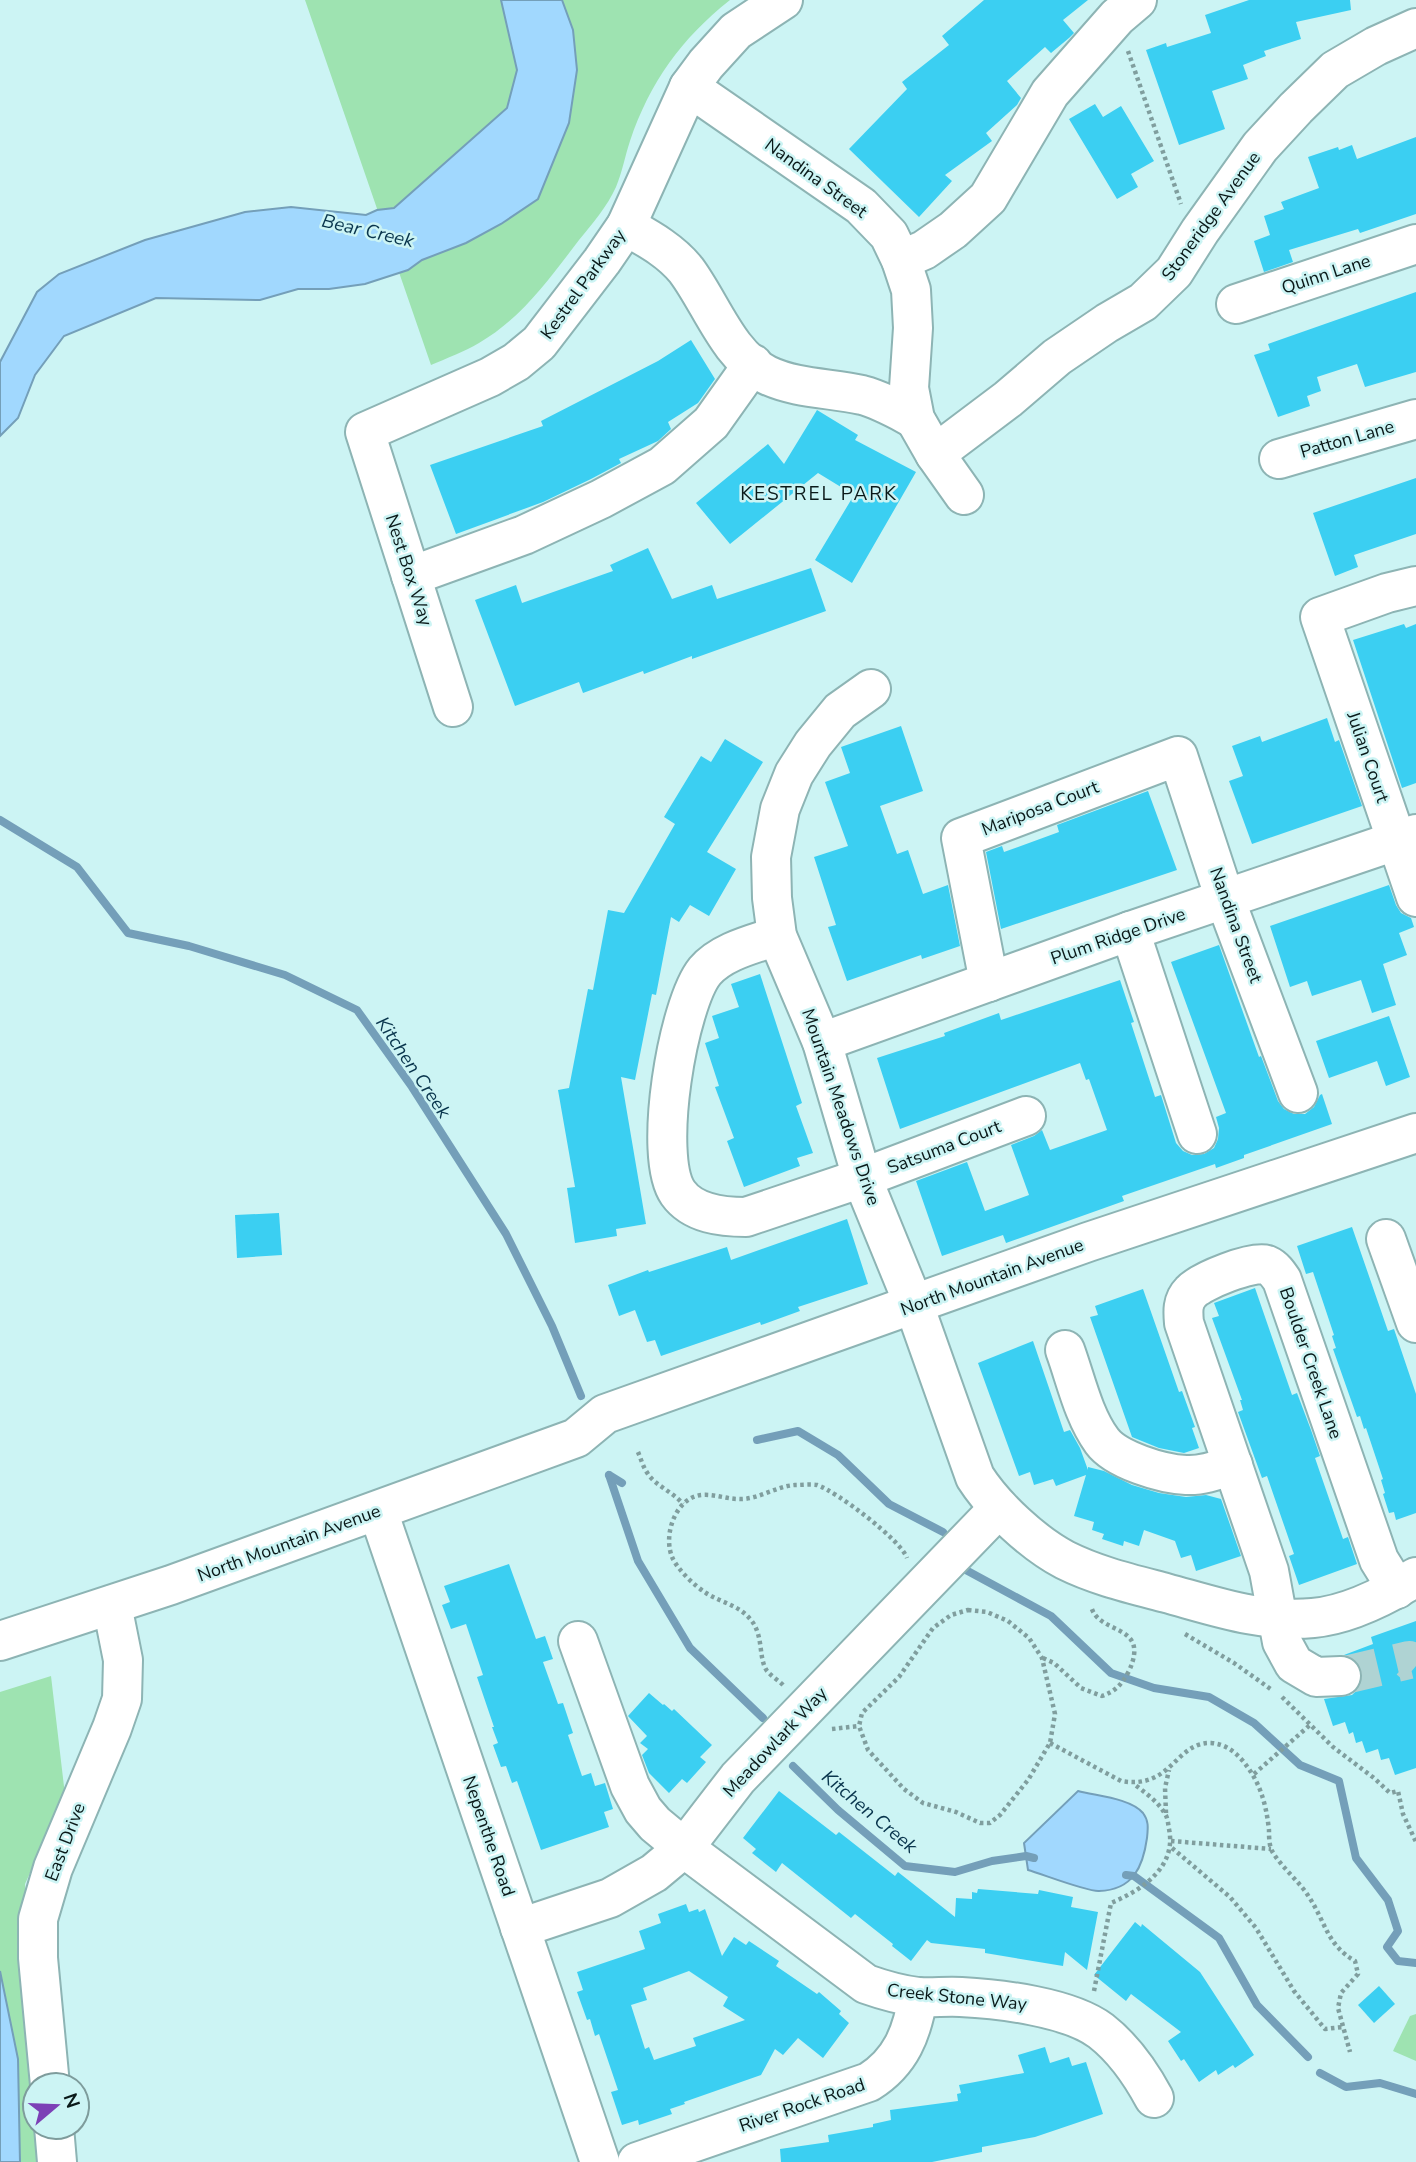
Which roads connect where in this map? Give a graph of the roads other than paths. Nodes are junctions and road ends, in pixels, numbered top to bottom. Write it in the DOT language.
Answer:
graph roads {
  1 [pos="783,0"];
  2 [pos="1127,8"];
  3 [pos="1416,29"];
  4 [pos="689,87"];
  5 [pos="626,226"];
  6 [pos="1416,244"];
  7 [pos="901,260"];
  8 [pos="1236,304"];
  9 [pos="753,365"];
  10 [pos="915,419"];
  11 [pos="1416,419"];
  12 [pos="365,432"];
  13 [pos="935,454"];
  14 [pos="1279,459"];
  15 [pos="964,495"];
  16 [pos="411,576"];
  17 [pos="1416,586"];
  18 [pos="871,689"];
  19 [pos="453,707"];
  20 [pos="1178,756"];
  21 [pos="1406,837"];
  22 [pos="1414,887"];
  23 [pos="1225,899"];
  24 [pos="1130,931"];
  25 [pos="777,936"];
  26 [pos="989,982"];
  27 [pos="822,1042"];
  28 [pos="1298,1093"];
  29 [pos="1026,1116"];
  30 [pos="1416,1133"];
  31 [pos="1197,1134"];
  32 [pos="1416,1159"];
  33 [pos="862,1178"];
  34 [pos="1386,1239"];
  35 [pos="918,1316"];
  36 [pos="1416,1323"];
  37 [pos="1065,1350"];
  38 [pos="1233,1465"];
  39 [pos="999,1508"];
  40 [pos="378,1511"];
  41 [pos="1407,1583"];
  42 [pos="112,1605"];
  43 [pos="1276,1619"];
  44 [pos="0,1641"];
  45 [pos="578,1641"];
  46 [pos="1341,1676"];
  47 [pos="684,1848"];
  48 [pos="520,1928"];
  49 [pos="918,1997"];
  50 [pos="49,2071"];
  51 [pos="1154,2098"];
  52 [pos="55,2141"];
  53 [pos="57,2162"];
  54 [pos="600,2162"];
  55 [pos="637,2162"];
  1 -- 4 [label="street, Kestrel Parkway"];
  2 -- 7 [label="street"];
  3 -- 13 [label="street, Stoneridge Avenue"];
  4 -- 5 [label="street, Kestrel Parkway"];
  4 -- 7 [label="street, Nandina Street"];
  5 -- 9 [label="street"];
  5 -- 12 [label="street, Kestrel Parkway"];
  6 -- 8 [label="street, Quinn Lane"];
  7 -- 10 [label="street, Nandina Street"];
  9 -- 10 [label="street"];
  9 -- 16 [label="street"];
  10 -- 13 [label="street, Nandina Street"];
  11 -- 14 [label="street, Patton Lane"];
  12 -- 16 [label="street, Nest Box Way"];
  13 -- 15 [label="street, Nandina Street"];
  16 -- 19 [label="street, Nest Box Way"];
  17 -- 21 [label="street, Julian Court"];
  18 -- 25 [label="street, Mountain Meadows Drive"];
  20 -- 23 [label="street, Nandina Street"];
  20 -- 26 [label="street, Mariposa Court"];
  21 -- 22 [label="street, Julian Court"];
  21 -- 23 [label="street, Plum Ridge Drive"];
  23 -- 24 [label="street, Plum Ridge Drive"];
  23 -- 28 [label="street, Nandina Street"];
  24 -- 26 [label="street, Plum Ridge Drive"];
  24 -- 31 [label="street"];
  25 -- 27 [label="street, Mountain Meadows Drive"];
  25 -- 33 [label="street, Satsuma Court"];
  26 -- 27 [label="street, Plum Ridge Drive"];
  27 -- 33 [label="street, Mountain Meadows Drive"];
  29 -- 33 [label="street, Satsuma Court"];
  30 -- 35 [label="street, North Mountain Avenue"];
  32 -- 35 [label="street, North Mountain Avenue"];
  33 -- 35 [label="street, Mountain Meadows Drive"];
  34 -- 36 [label="street"];
  35 -- 39 [label="street, Mountain Meadows Drive"];
  35 -- 40 [label="street, North Mountain Avenue"];
  37 -- 38 [label="street"];
  38 -- 41 [label="street, Boulder Creek Lane"];
  38 -- 43 [label="street, Boulder Creek Lane"];
  39 -- 43 [label="street, Mountain Meadows Drive"];
  39 -- 47 [label="street, Meadowlark Way"];
  40 -- 42 [label="street, North Mountain Avenue"];
  40 -- 48 [label="street, Nepenthe Road"];
  41 -- 43 [label="street, Mountain Meadows Drive"];
  42 -- 44 [label="street, North Mountain Avenue"];
  42 -- 50 [label="street, East Drive"];
  43 -- 46 [label="street, Boulder Creek Lane"];
  45 -- 47 [label="street, Creek Stone Way"];
  47 -- 48 [label="street, Meadowlark Way"];
  47 -- 49 [label="street, Creek Stone Way"];
  48 -- 54 [label="street, Nepenthe Road"];
  49 -- 51 [label="street, Creek Stone Way"];
  49 -- 55 [label="street, River Rock Road"];
  52 -- 53 [label="street"];
}
